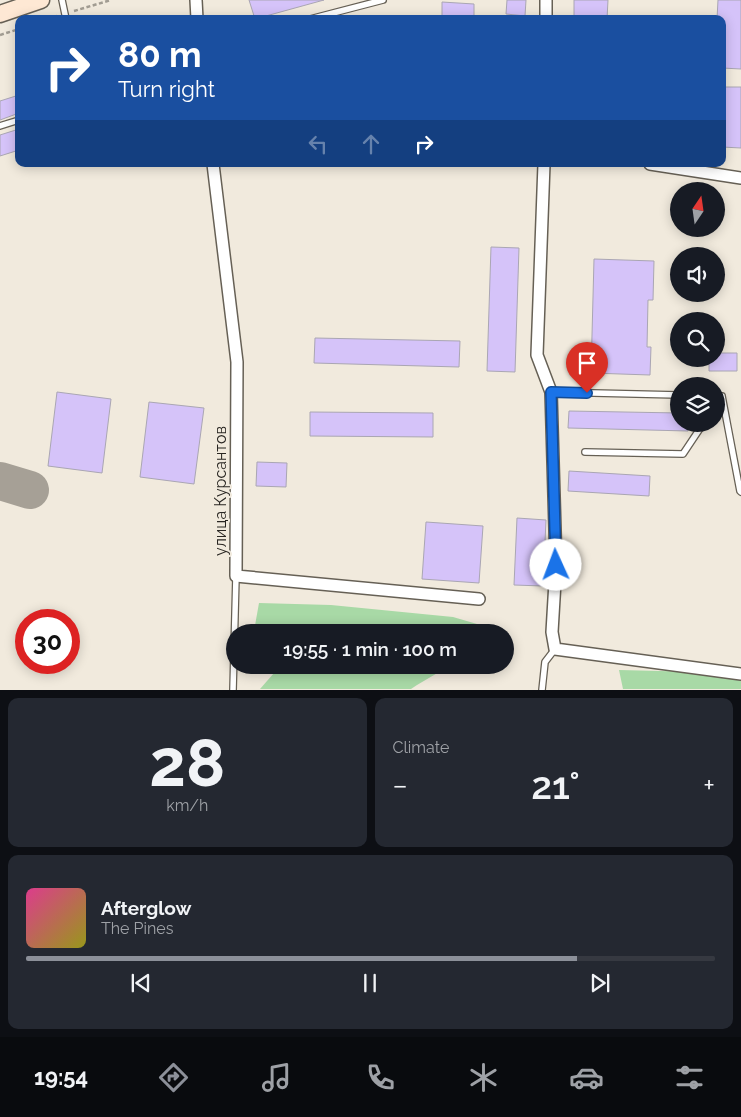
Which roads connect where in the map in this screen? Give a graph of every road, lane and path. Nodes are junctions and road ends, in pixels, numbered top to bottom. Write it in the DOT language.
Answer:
graph roads {
  1 [pos="41,0"];
  2 [pos="62,0"];
  3 [pos="111,0"];
  4 [pos="196,0"];
  5 [pos="383,0"];
  6 [pos="546,0"];
  7 [pos="0,14"];
  8 [pos="65,15"];
  9 [pos="68,15"];
  10 [pos="197,15"];
  11 [pos="325,15"];
  12 [pos="546,15"];
  13 [pos="15,30"];
  14 [pos="0,36"];
  15 [pos="15,121"];
  16 [pos="0,126"];
  17 [pos="214,167"];
  18 [pos="544,167"];
  19 [pos="670,167"];
  20 [pos="741,178"];
  21 [pos="551,392"];
  22 [pos="670,395"];
  23 [pos="725,423"];
  24 [pos="698,432"];
  25 [pos="585,452"];
  26 [pos="741,492"];
  27 [pos="236,576"];
  28 [pos="479,599"];
  29 [pos="555,649"];
  30 [pos="741,674"];
  31 [pos="233,690"];
  32 [pos="542,690"];
  1 -- 7 [label="street"];
  2 -- 8 [label="lane"];
  3 -- 9 [label="path"];
  4 -- 10 [label="street"];
  5 -- 11 [label="lane"];
  6 -- 12 [label="street"];
  13 -- 14 [label="path"];
  15 -- 16 [label="lane"];
  17 -- 27 [label="street, улица Курсантов"];
  18 -- 21 [label="street"];
  19 -- 20 [label="street"];
  21 -- 22 [label="lane"];
  21 -- 29 [label="street"];
  23 -- 26 [label="lane"];
  24 -- 25 [label="lane"];
  27 -- 28 [label="street, улица Курсантов"];
  27 -- 31 [label="lane"];
  29 -- 30 [label="street"];
  29 -- 32 [label="lane"];
}
